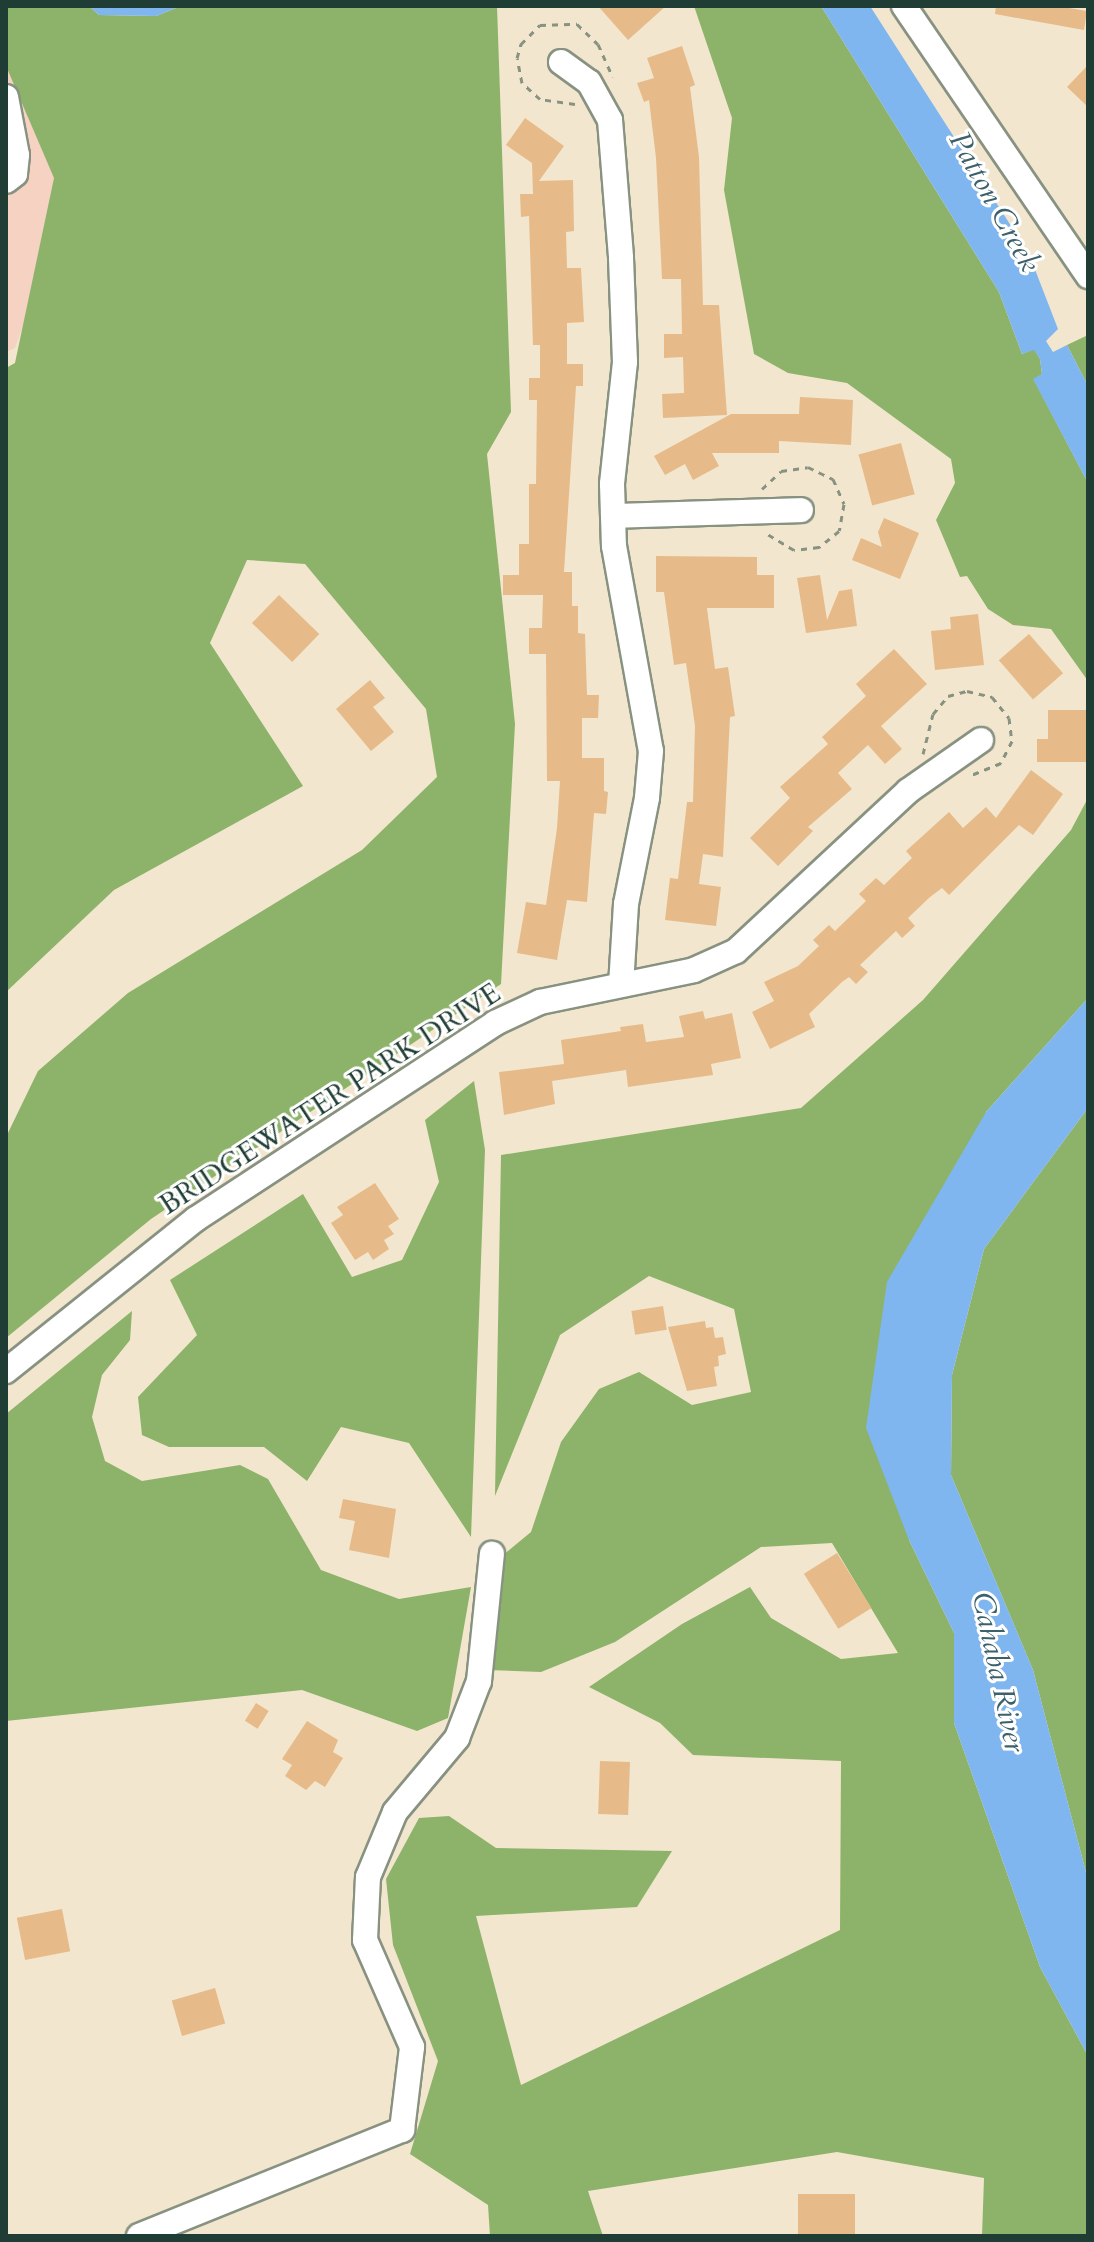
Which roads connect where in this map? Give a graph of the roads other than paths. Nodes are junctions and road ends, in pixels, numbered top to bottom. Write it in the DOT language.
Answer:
graph roads {
  1 [pos="904,6"];
  2 [pos="561,62"];
  3 [pos="6,97"];
  4 [pos="6,181"];
  5 [pos="1088,276"];
  6 [pos="801,510"];
  7 [pos="613,516"];
  8 [pos="981,740"];
  9 [pos="621,985"];
  10 [pos="6,1371"];
  11 [pos="492,1554"];
  12 [pos="139,2236"];
  1 -- 5 [label="street"];
  2 -- 7 [label="street"];
  3 -- 4 [label="street"];
  6 -- 7 [label="street"];
  7 -- 9 [label="street"];
  8 -- 9 [label="street, BRIDGEWATER PARK DRIVE"];
  9 -- 10 [label="street, BRIDGEWATER PARK DRIVE"];
  11 -- 12 [label="street"];
}
